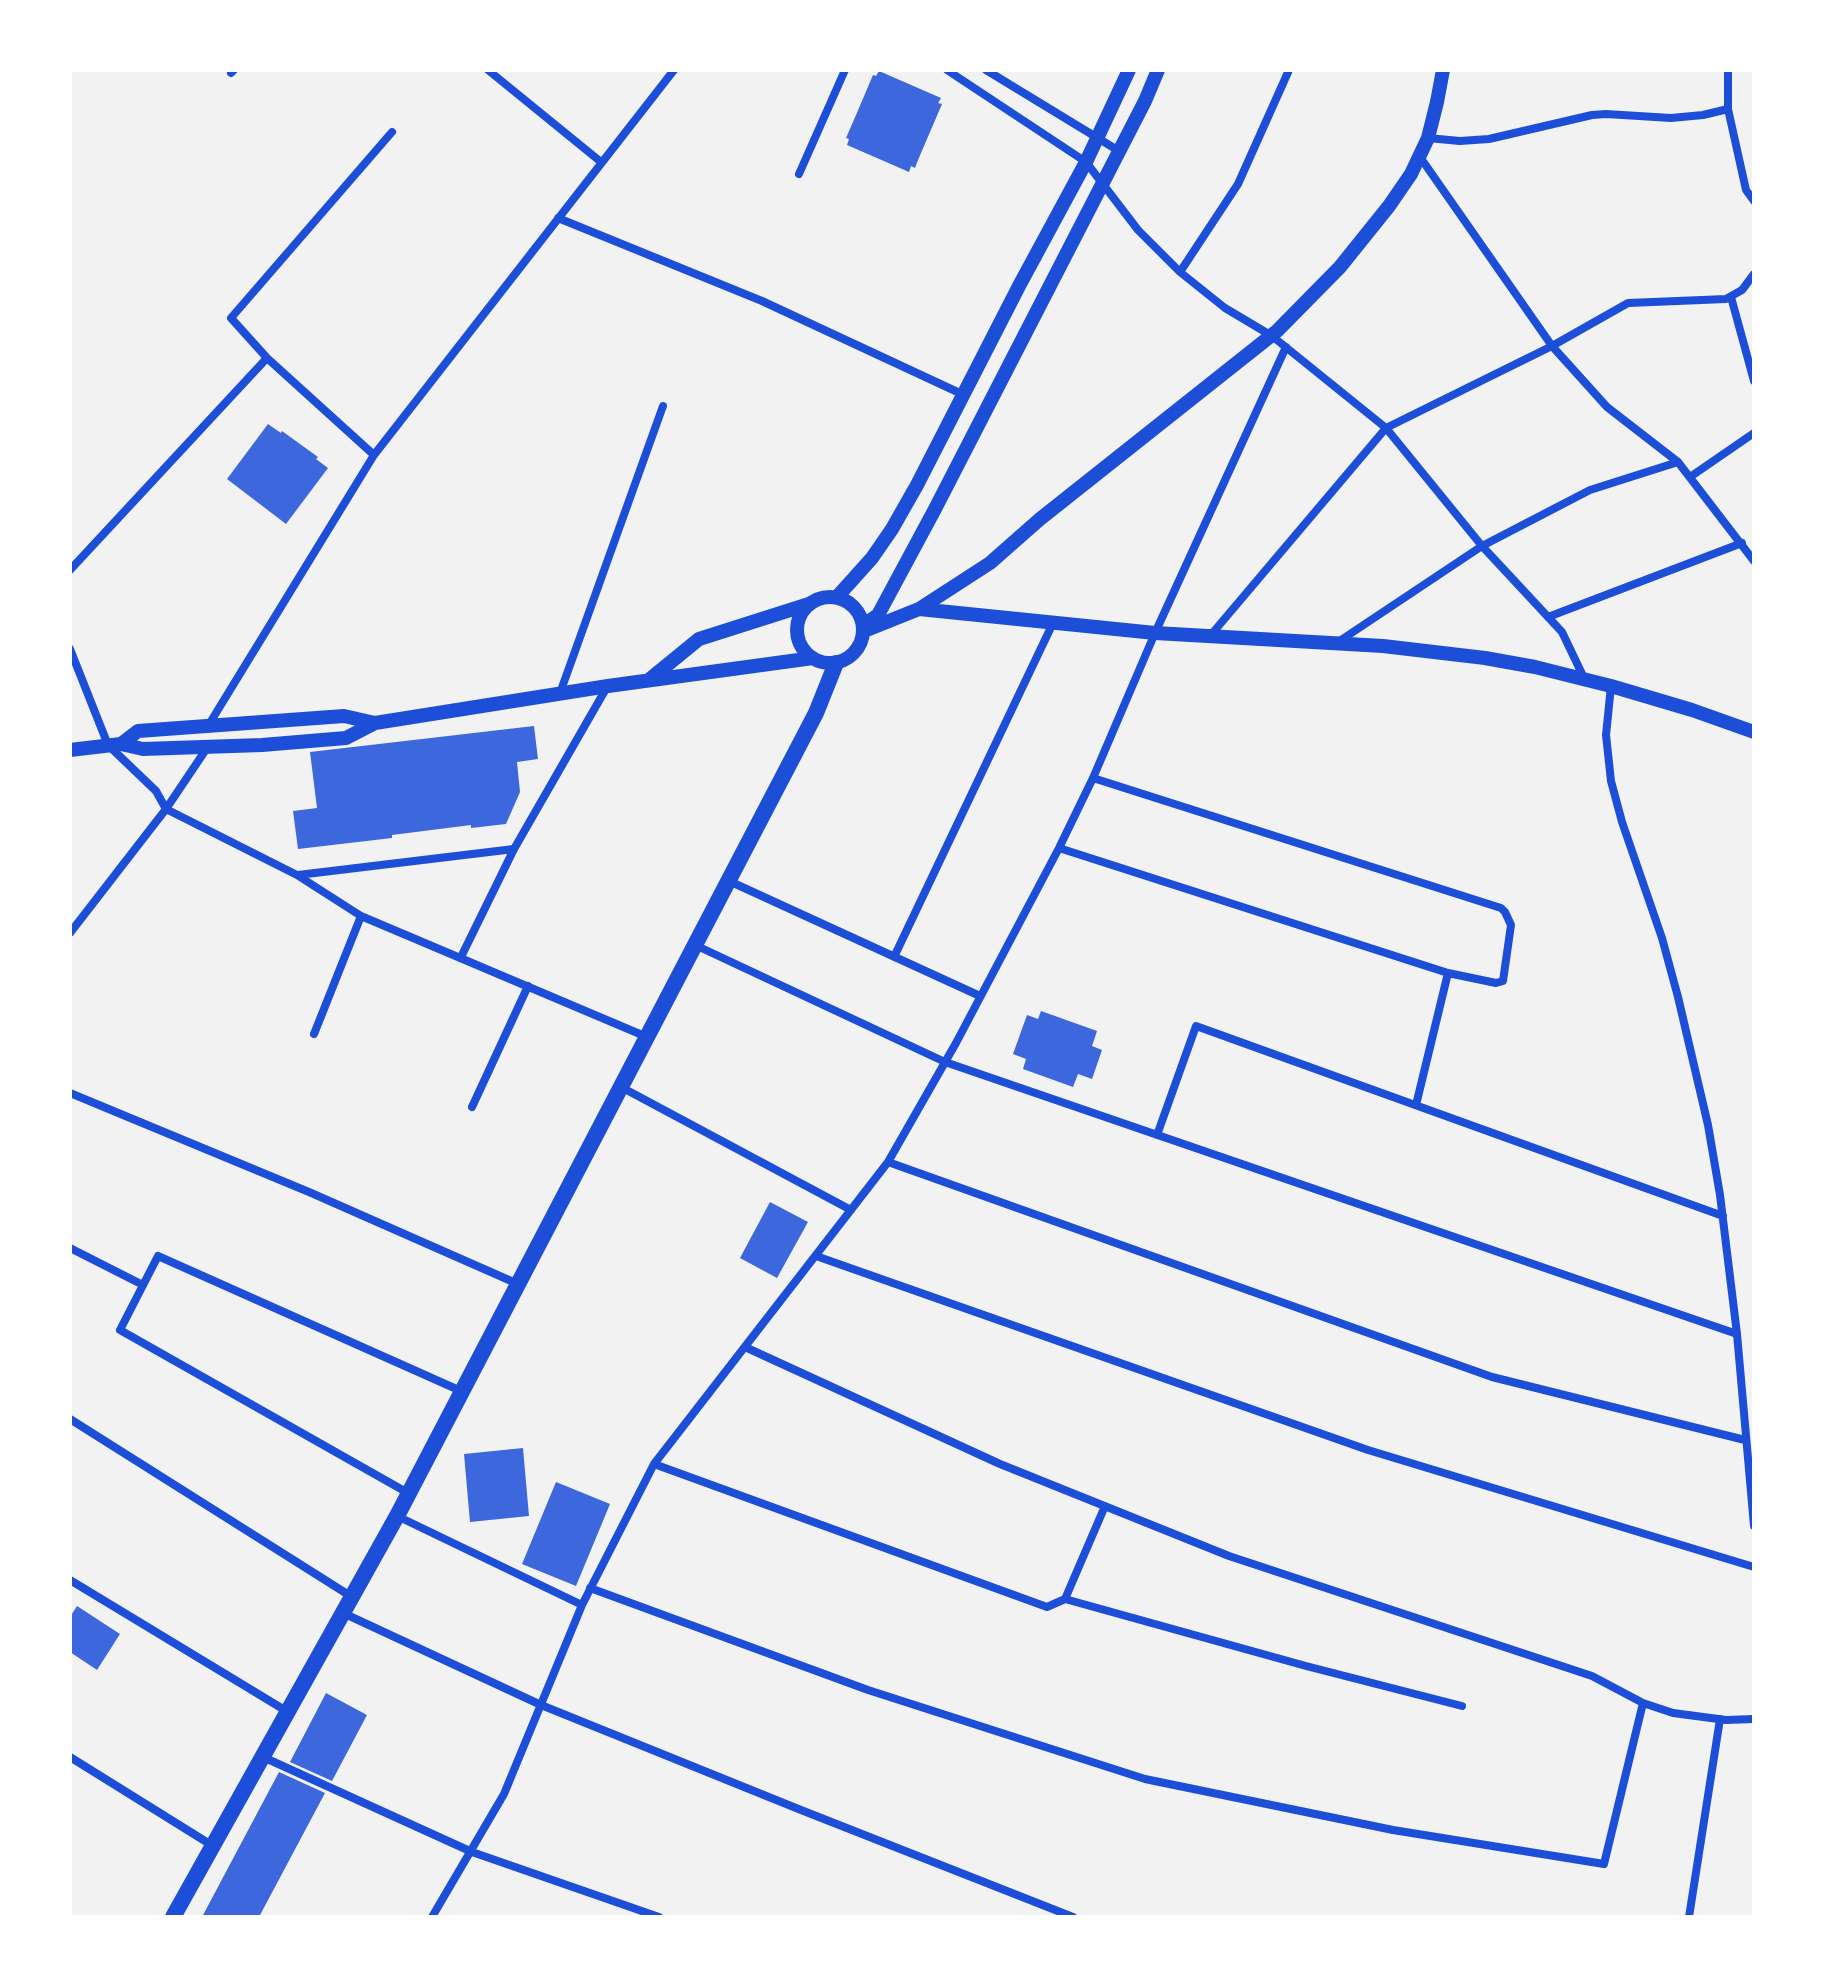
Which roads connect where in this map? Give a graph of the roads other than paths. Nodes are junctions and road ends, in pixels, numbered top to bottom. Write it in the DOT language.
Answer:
graph roads {
  1 [pos="488,70"];
  2 [pos="674,70"];
  3 [pos="845,70"];
  4 [pos="947,70"];
  5 [pos="986,70"];
  6 [pos="1129,70"];
  7 [pos="1158,70"];
  8 [pos="1289,70"];
  9 [pos="1443,70"];
  10 [pos="1728,70"];
  11 [pos="1728,109"];
  12 [pos="392,132"];
  13 [pos="1099,137"];
  14 [pos="1428,138"];
  15 [pos="1119,151"];
  16 [pos="1420,157"];
  17 [pos="601,162"];
  18 [pos="1086,162"];
  19 [pos="799,174"];
  20 [pos="1102,184"];
  21 [pos="1754,201"];
  22 [pos="558,218"];
  23 [pos="1180,272"];
  24 [pos="1754,274"];
  25 [pos="1731,297"];
  26 [pos="1272,336"];
  27 [pos="1552,346"];
  28 [pos="1286,347"];
  29 [pos="267,358"];
  30 [pos="1754,381"];
  31 [pos="964,395"];
  32 [pos="663,406"];
  33 [pos="1386,428"];
  34 [pos="1754,433"];
  35 [pos="374,455"];
  36 [pos="1678,462"];
  37 [pos="1690,477"];
  38 [pos="1742,543"];
  39 [pos="1482,546"];
  40 [pos="1754,561"];
  41 [pos="70,570"];
  42 [pos="837,597"];
  43 [pos="809,604"];
  44 [pos="919,609"];
  45 [pos="1548,617"];
  46 [pos="1053,623"];
  47 [pos="864,628"];
  48 [pos="1155,633"];
  49 [pos="1210,637"];
  50 [pos="1338,643"];
  51 [pos="70,649"];
  52 [pos="813,658"];
  53 [pos="836,663"];
  54 [pos="1584,679"];
  55 [pos="648,681"];
  56 [pos="608,686"];
  57 [pos="1611,686"];
  58 [pos="560,693"];
  59 [pos="375,723"];
  60 [pos="208,726"];
  61 [pos="1754,732"];
  62 [pos="115,744"];
  63 [pos="207,748"];
  64 [pos="70,750"];
  65 [pos="1093,778"];
  66 [pos="166,809"];
  67 [pos="1059,848"];
  68 [pos="514,849"];
  69 [pos="297,875"];
  70 [pos="729,881"];
  71 [pos="361,916"];
  72 [pos="70,933"];
  73 [pos="695,945"];
  74 [pos="461,957"];
  75 [pos="894,957"];
  76 [pos="1448,973"];
  77 [pos="528,986"];
  78 [pos="980,996"];
  79 [pos="314,1034"];
  80 [pos="647,1037"];
  81 [pos="945,1062"];
  82 [pos="621,1087"];
  83 [pos="70,1093"];
  84 [pos="1416,1105"];
  85 [pos="472,1107"];
  86 [pos="1157,1135"];
  87 [pos="888,1162"];
  88 [pos="851,1210"];
  89 [pos="1723,1216"];
  90 [pos="70,1248"];
  91 [pos="816,1256"];
  92 [pos="518,1284"];
  93 [pos="143,1285"];
  94 [pos="1737,1334"];
  95 [pos="745,1347"];
  96 [pos="462,1392"];
  97 [pos="70,1419"];
  98 [pos="1745,1440"];
  99 [pos="654,1464"];
  100 [pos="1751,1472"];
  101 [pos="409,1494"];
  102 [pos="1105,1506"];
  103 [pos="397,1516"];
  104 [pos="1754,1526"];
  105 [pos="1754,1567"];
  106 [pos="70,1580"];
  107 [pos="590,1588"];
  108 [pos="352,1597"];
  109 [pos="1065,1599"];
  110 [pos="582,1605"];
  111 [pos="343,1613"];
  112 [pos="1643,1703"];
  113 [pos="541,1705"];
  114 [pos="1462,1706"];
  115 [pos="288,1712"];
  116 [pos="1720,1719"];
  117 [pos="1754,1719"];
  118 [pos="70,1757"];
  119 [pos="263,1757"];
  120 [pos="213,1846"];
  121 [pos="472,1852"];
  122 [pos="177,1916"];
  123 [pos="432,1917"];
  124 [pos="659,1917"];
  125 [pos="1073,1917"];
  126 [pos="1689,1917"];
  1 -- 17 [label="street"];
  2 -- 17 [label="street"];
  3 -- 19 [label="street"];
  4 -- 18 [label="street"];
  5 -- 13 [label="street"];
  6 -- 13 [label="street"];
  7 -- 15 [label="street"];
  8 -- 23 [label="street"];
  9 -- 14 [label="street"];
  10 -- 11 [label="street"];
  11 -- 14 [label="street"];
  11 -- 21 [label="street"];
  12 -- 29 [label="street"];
  13 -- 15 [label="street"];
  13 -- 18 [label="street"];
  14 -- 16 [label="street"];
  15 -- 20 [label="street"];
  16 -- 26 [label="street"];
  16 -- 27 [label="street"];
  17 -- 22 [label="street"];
  18 -- 20 [label="street"];
  18 -- 31 [label="street"];
  20 -- 23 [label="street"];
  20 -- 47 [label="street"];
  22 -- 31 [label="street"];
  22 -- 35 [label="street"];
  23 -- 26 [label="street"];
  24 -- 25 [label="street"];
  25 -- 27 [label="street"];
  25 -- 30 [label="street"];
  26 -- 28 [label="street"];
  26 -- 44 [label="street"];
  27 -- 33 [label="street"];
  27 -- 36 [label="street"];
  28 -- 33 [label="street"];
  28 -- 48 [label="street"];
  29 -- 35 [label="street"];
  29 -- 41 [label="street"];
  31 -- 42 [label="street"];
  32 -- 58 [label="street"];
  33 -- 39 [label="street"];
  33 -- 49 [label="street"];
  34 -- 37 [label="street"];
  35 -- 60 [label="street"];
  36 -- 37 [label="street"];
  36 -- 39 [label="street"];
  37 -- 38 [label="street"];
  38 -- 40 [label="street"];
  38 -- 45 [label="street"];
  39 -- 45 [label="street"];
  39 -- 50 [label="street"];
  42 -- 43 [label="street"];
  42 -- 47 [label="street"];
  43 -- 52 [label="street"];
  43 -- 55 [label="street"];
  44 -- 46 [label="street"];
  44 -- 47 [label="street"];
  45 -- 54 [label="street"];
  46 -- 48 [label="street"];
  46 -- 75 [label="street"];
  47 -- 53 [label="street"];
  48 -- 49 [label="street"];
  48 -- 65 [label="street"];
  49 -- 50 [label="street"];
  50 -- 54 [label="street"];
  51 -- 62 [label="street"];
  52 -- 53 [label="street"];
  52 -- 55 [label="street"];
  53 -- 70 [label="main road"];
  54 -- 57 [label="street"];
  55 -- 56 [label="street"];
  56 -- 58 [label="street"];
  56 -- 68 [label="street"];
  57 -- 61 [label="street"];
  57 -- 89 [label="street"];
  58 -- 59 [label="street"];
  59 -- 60 [label="street"];
  59 -- 63 [label="street"];
  60 -- 62 [label="street"];
  62 -- 63 [label="street"];
  62 -- 64 [label="street"];
  62 -- 66 [label="street"];
  63 -- 66 [label="street"];
  65 -- 67 [label="street"];
  65 -- 76 [label="street"];
  66 -- 69 [label="street"];
  66 -- 72 [label="street"];
  67 -- 76 [label="street"];
  67 -- 78 [label="street"];
  68 -- 69 [label="street"];
  68 -- 74 [label="street"];
  69 -- 71 [label="street"];
  70 -- 73 [label="main road"];
  70 -- 75 [label="street"];
  71 -- 74 [label="street"];
  71 -- 79 [label="street"];
  73 -- 80 [label="main road"];
  73 -- 81 [label="street"];
  74 -- 77 [label="street"];
  75 -- 78 [label="street"];
  76 -- 84 [label="street"];
  77 -- 80 [label="street"];
  77 -- 85 [label="street"];
  78 -- 81 [label="street"];
  80 -- 82 [label="main road"];
  81 -- 86 [label="street"];
  81 -- 87 [label="street"];
  82 -- 88 [label="street"];
  82 -- 92 [label="main road"];
  83 -- 92 [label="street"];
  84 -- 86 [label="street"];
  84 -- 89 [label="street"];
  86 -- 94 [label="street"];
  87 -- 88 [label="street"];
  87 -- 98 [label="street"];
  88 -- 91 [label="street"];
  89 -- 94 [label="street"];
  90 -- 93 [label="street"];
  91 -- 95 [label="street"];
  91 -- 105 [label="street"];
  92 -- 96 [label="main road"];
  93 -- 96 [label="street"];
  93 -- 101 [label="street"];
  94 -- 98 [label="street"];
  95 -- 99 [label="street"];
  95 -- 102 [label="street"];
  96 -- 101 [label="main road"];
  97 -- 108 [label="street"];
  98 -- 100 [label="street"];
  99 -- 107 [label="street"];
  99 -- 109 [label="street"];
  100 -- 104 [label="street"];
  101 -- 103 [label="main road"];
  102 -- 109 [label="street"];
  102 -- 112 [label="street"];
  103 -- 108 [label="main road"];
  103 -- 110 [label="street"];
  106 -- 115 [label="street"];
  107 -- 110 [label="street"];
  107 -- 112 [label="street"];
  108 -- 111 [label="main road"];
  109 -- 114 [label="street"];
  110 -- 113 [label="street"];
  111 -- 113 [label="street"];
  111 -- 115 [label="main road"];
  112 -- 116 [label="street"];
  113 -- 121 [label="street"];
  113 -- 125 [label="street"];
  115 -- 119 [label="main road"];
  116 -- 117 [label="street"];
  116 -- 126 [label="street"];
  118 -- 120 [label="street"];
  119 -- 120 [label="main road"];
  119 -- 121 [label="street"];
  120 -- 122 [label="main road"];
  121 -- 123 [label="street"];
  121 -- 124 [label="street"];
}
